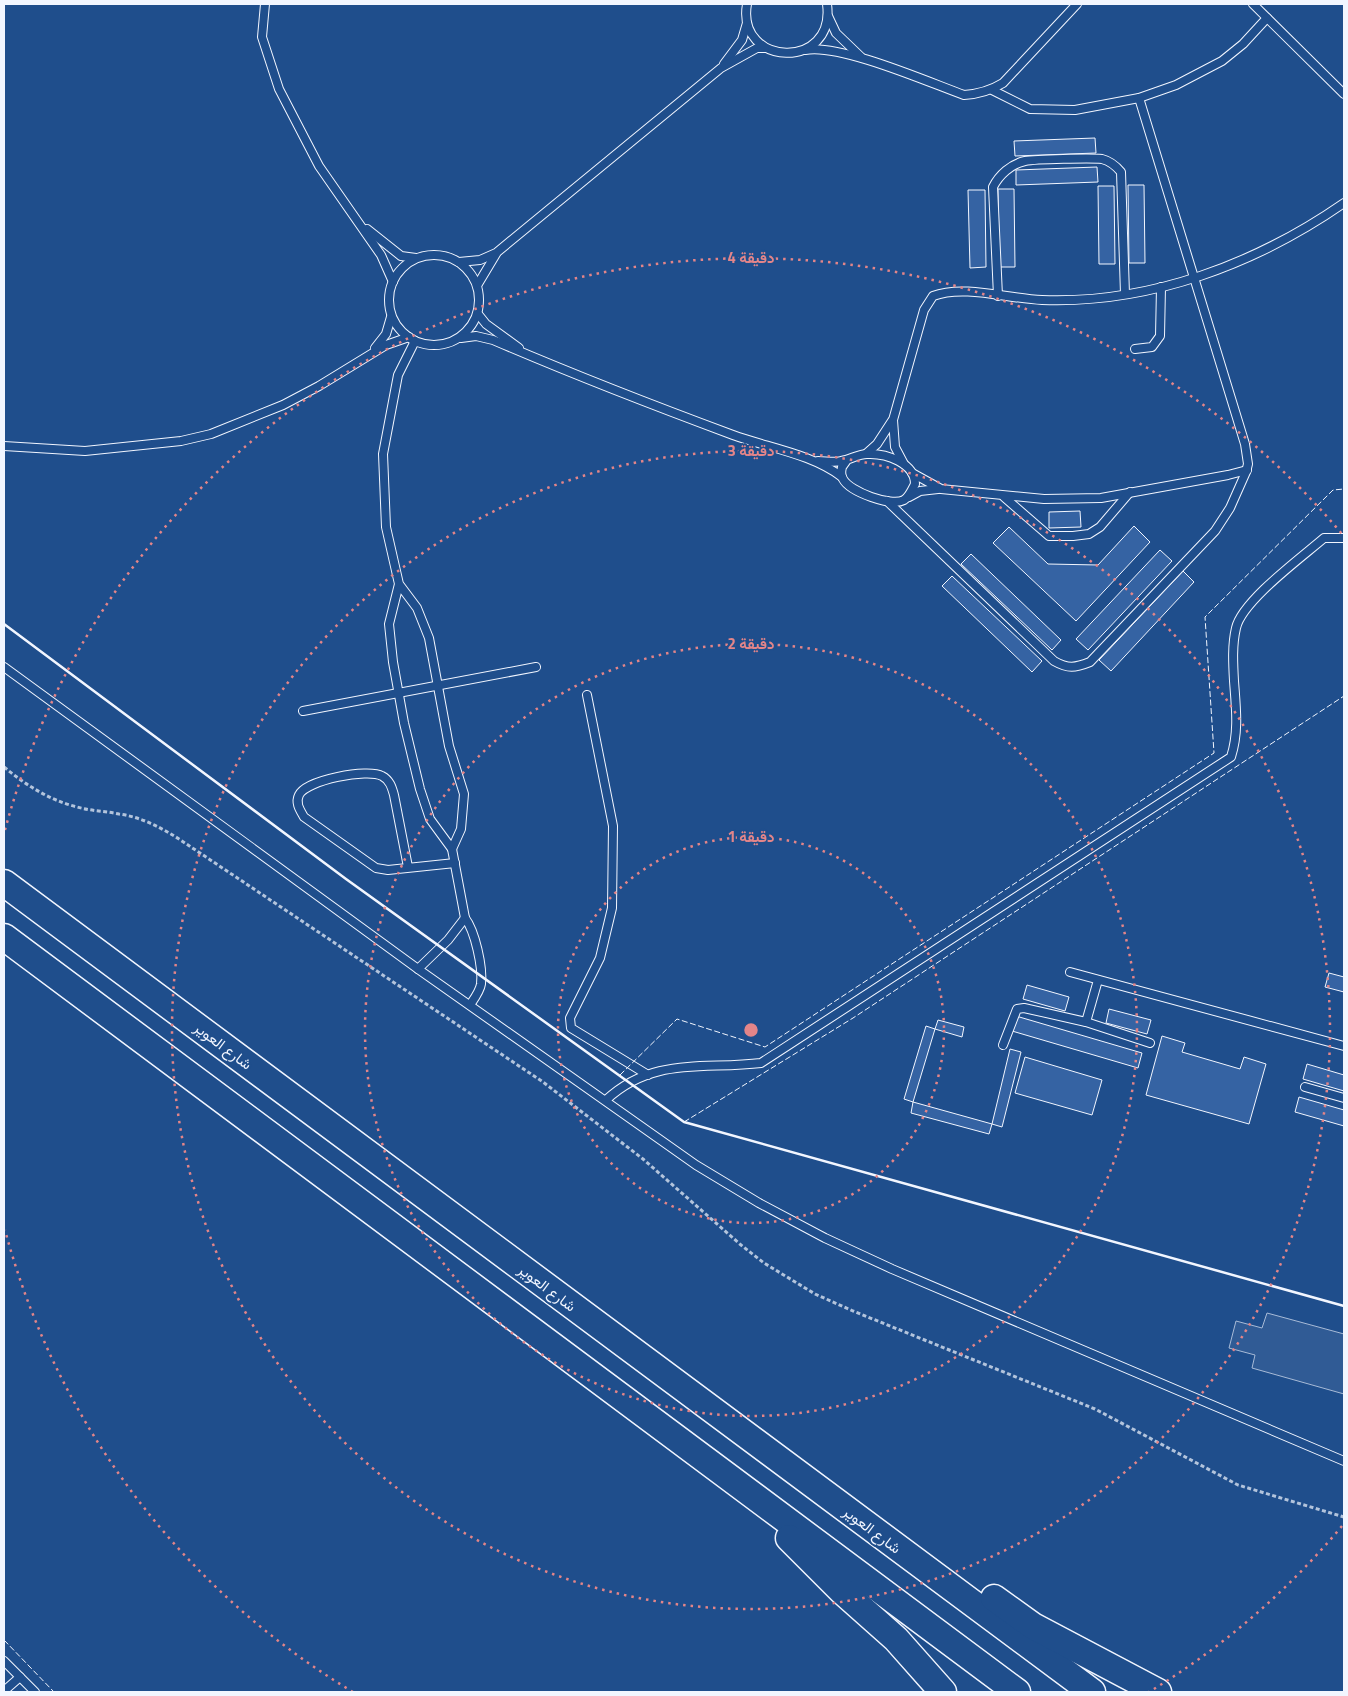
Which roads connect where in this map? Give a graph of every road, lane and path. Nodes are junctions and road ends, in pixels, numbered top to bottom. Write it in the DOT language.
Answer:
graph roads {
  1 [pos="265,4"];
  2 [pos="747,4"];
  3 [pos="827,4"];
  4 [pos="1077,4"];
  5 [pos="1253,4"];
  6 [pos="828,15"];
  7 [pos="1267,18"];
  8 [pos="747,23"];
  9 [pos="765,48"];
  10 [pos="805,50"];
  11 [pos="862,58"];
  12 [pos="721,68"];
  13 [pos="992,90"];
  14 [pos="1344,94"];
  15 [pos="1139,98"];
  16 [pos="1343,207"];
  17 [pos="357,219"];
  18 [pos="496,253"];
  19 [pos="416,258"];
  20 [pos="459,262"];
  21 [pos="1194,278"];
  22 [pos="393,282"];
  23 [pos="478,284"];
  24 [pos="1161,287"];
  25 [pos="1125,294"];
  26 [pos="998,296"];
  27 [pos="392,314"];
  28 [pos="478,314"];
  29 [pos="461,338"];
  30 [pos="412,339"];
  31 [pos="1135,349"];
  32 [pos="539,361"];
  33 [pos="358,363"];
  34 [pos="893,420"];
  35 [pos="4,446"];
  36 [pos="866,454"];
  37 [pos="847,460"];
  38 [pos="814,461"];
  39 [pos="904,464"];
  40 [pos="1247,470"];
  41 [pos="912,473"];
  42 [pos="842,477"];
  43 [pos="941,489"];
  44 [pos="1130,492"];
  45 [pos="1000,495"];
  46 [pos="905,500"];
  47 [pos="887,501"];
  48 [pos="1344,538"];
  49 [pos="399,584"];
  50 [pos="4,667"];
  51 [pos="536,667"];
  52 [pos="438,684"];
  53 [pos="399,693"];
  54 [pos="587,694"];
  55 [pos="303,711"];
  56 [pos="452,849"];
  57 [pos="455,863"];
  58 [pos="408,867"];
  59 [pos="4,883"];
  60 [pos="465,918"];
  61 [pos="4,937"];
  62 [pos="418,969"];
  63 [pos="1070,972"];
  64 [pos="1098,980"];
  65 [pos="470,1005"];
  66 [pos="1086,1022"];
  67 [pos="1150,1043"];
  68 [pos="1003,1044"];
  69 [pos="1344,1046"];
  70 [pos="648,1075"];
  71 [pos="1305,1087"];
  72 [pos="1344,1098"];
  73 [pos="606,1100"];
  74 [pos="775,1458"];
  75 [pos="1344,1461"];
  76 [pos="737,1484"];
  77 [pos="4,1661"];
  78 [pos="20,1677"];
  79 [pos="4,1691"];
  80 [pos="35,1692"];
  81 [pos="943,1692"];
  82 [pos="1017,1692"];
  83 [pos="1092,1692"];
  84 [pos="1158,1692"];
  1 -- 17 [label="lane"];
  2 -- 8 [label="lane"];
  3 -- 6 [label="lane"];
  4 -- 13 [label="lane"];
  5 -- 7 [label="lane"];
  6 -- 10 [label="lane"];
  6 -- 11 [label="lane"];
  7 -- 14 [label="lane"];
  7 -- 15 [label="lane"];
  8 -- 9 [label="lane"];
  8 -- 12 [label="lane"];
  9 -- 10 [label="lane"];
  9 -- 12 [label="lane"];
  10 -- 11 [label="lane"];
  11 -- 13 [label="lane"];
  12 -- 18 [label="lane"];
  13 -- 15 [label="lane"];
  15 -- 21 [label="lane"];
  16 -- 21 [label="lane"];
  17 -- 19 [label="lane"];
  17 -- 22 [label="lane"];
  18 -- 20 [label="lane"];
  18 -- 23 [label="lane"];
  19 -- 20 [label="lane"];
  19 -- 22 [label="lane"];
  20 -- 23 [label="lane"];
  21 -- 24 [label="lane"];
  21 -- 40 [label="lane"];
  22 -- 27 [label="lane"];
  23 -- 28 [label="lane"];
  24 -- 25 [label="lane"];
  24 -- 31 [label="lane"];
  25 -- 26 [label="lane"];
  25 -- 26 [label="lane"];
  26 -- 34 [label="lane"];
  27 -- 30 [label="lane"];
  27 -- 33 [label="lane"];
  28 -- 29 [label="lane"];
  28 -- 32 [label="lane"];
  29 -- 30 [label="lane"];
  29 -- 32 [label="lane"];
  30 -- 33 [label="lane"];
  30 -- 49 [label="lane"];
  32 -- 38 [label="lane"];
  33 -- 35 [label="lane"];
  34 -- 36 [label="lane"];
  34 -- 39 [label="lane"];
  36 -- 37 [label="lane"];
  36 -- 39 [label="lane"];
  37 -- 38 [label="lane"];
  37 -- 42 [label="lane"];
  38 -- 42 [label="lane"];
  39 -- 41 [label="lane"];
  40 -- 44 [label="lane"];
  40 -- 47 [label="lane"];
  41 -- 43 [label="lane"];
  41 -- 46 [label="lane"];
  42 -- 47 [label="lane"];
  43 -- 45 [label="lane"];
  43 -- 46 [label="lane"];
  44 -- 45 [label="lane"];
  44 -- 45 [label="lane"];
  46 -- 47 [label="lane"];
  48 -- 70 [label="lane"];
  49 -- 52 [label="lane"];
  49 -- 53 [label="lane"];
  50 -- 62 [label="lane"];
  51 -- 52 [label="lane"];
  52 -- 53 [label="lane"];
  52 -- 56 [label="lane"];
  53 -- 55 [label="lane"];
  53 -- 56 [label="lane"];
  54 -- 70 [label="lane"];
  56 -- 57 [label="lane"];
  57 -- 58 [label="lane"];
  57 -- 60 [label="lane"];
  58 -- 58 [label="lane"];
  59 -- 74 [label="highway, شارع العوير"];
  60 -- 62 [label="lane"];
  60 -- 65 [label="lane"];
  61 -- 76 [label="highway"];
  62 -- 65 [label="lane"];
  63 -- 64 [label="lane"];
  64 -- 66 [label="lane"];
  64 -- 69 [label="lane"];
  65 -- 73 [label="lane"];
  66 -- 67 [label="lane"];
  66 -- 68 [label="lane"];
  70 -- 73 [label="lane"];
  71 -- 72 [label="lane"];
  73 -- 75 [label="lane"];
  74 -- 83 [label="highway, شارع العوير"];
  74 -- 84 [label="highway"];
  76 -- 81 [label="highway"];
  76 -- 82 [label="highway"];
  77 -- 78 [label="lane"];
  78 -- 79 [label="lane"];
  78 -- 80 [label="lane"];
}
